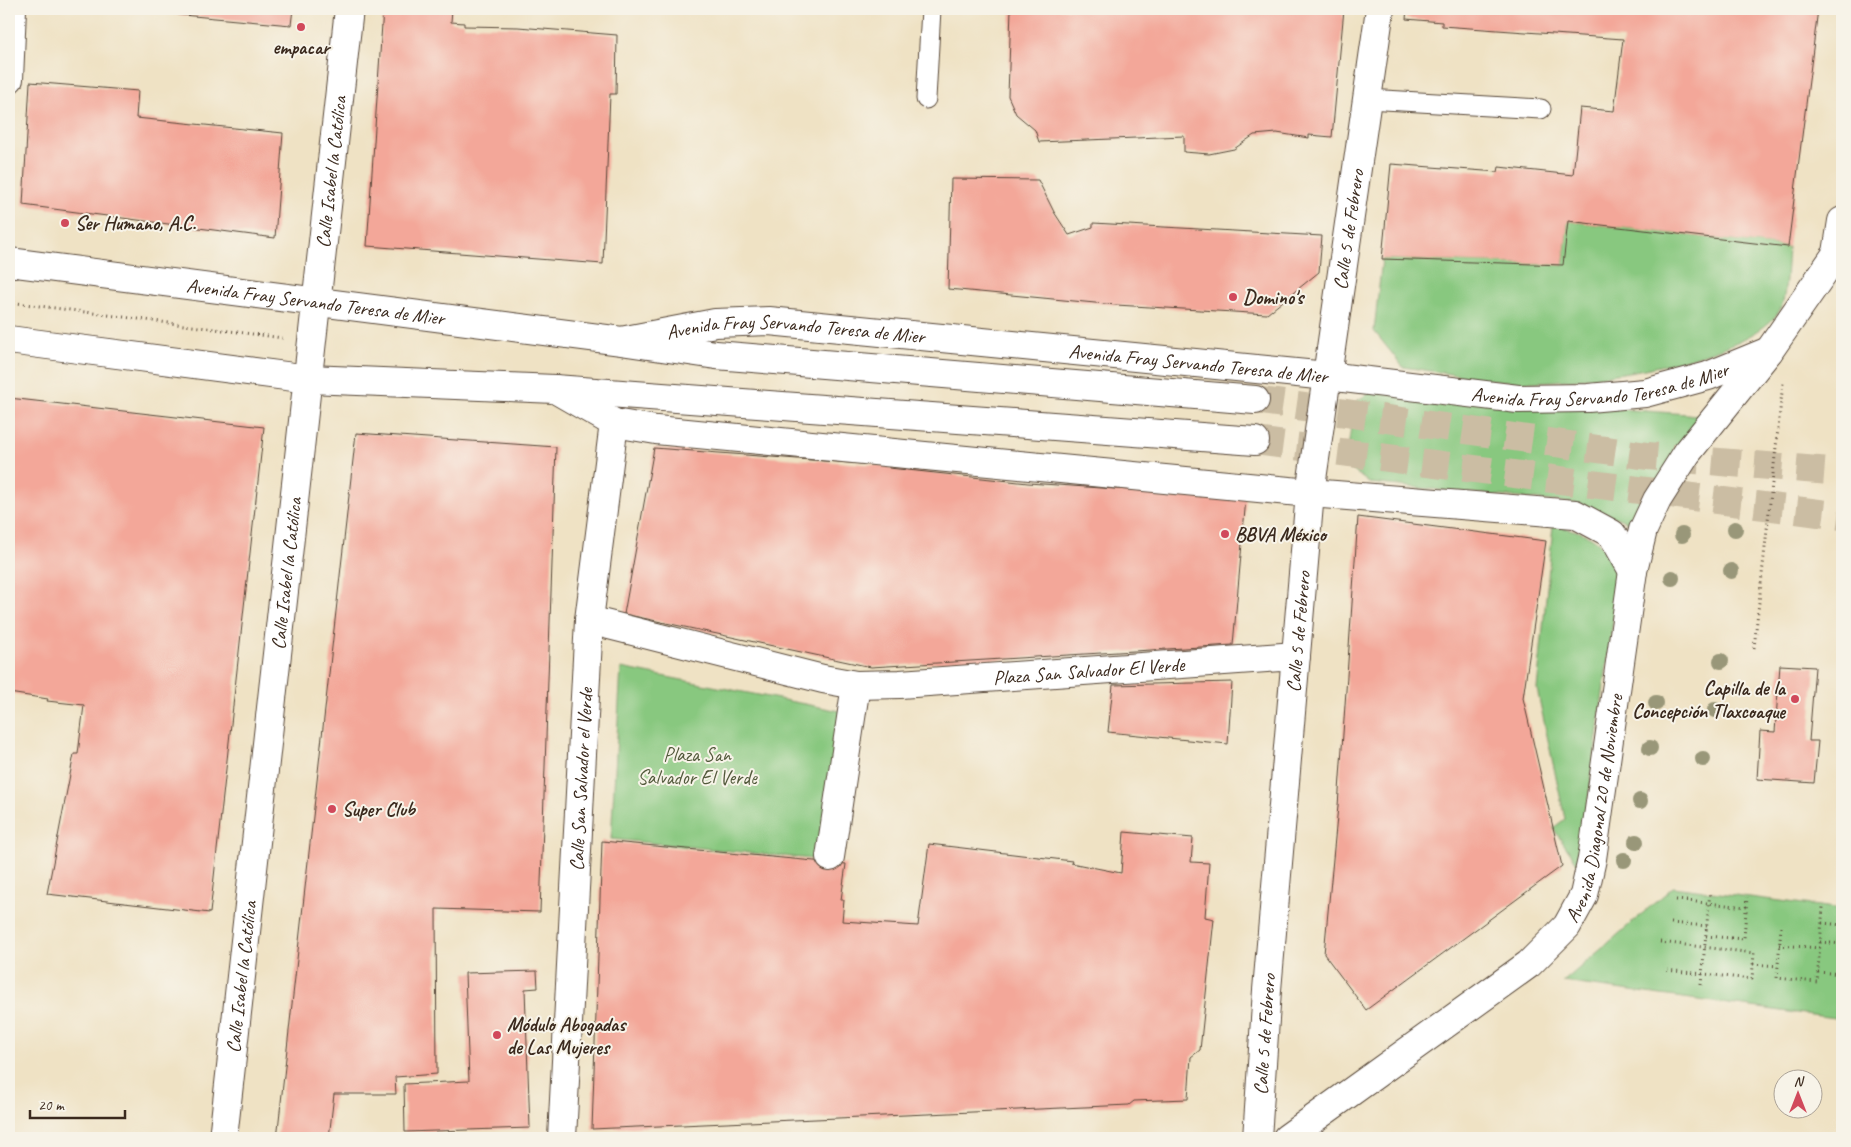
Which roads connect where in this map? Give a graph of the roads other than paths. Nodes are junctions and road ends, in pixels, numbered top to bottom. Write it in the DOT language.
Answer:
graph roads {
  1 [pos="12,9"];
  2 [pos="349,9"];
  3 [pos="931,9"];
  4 [pos="1380,9"];
  5 [pos="9,79"];
  6 [pos="926,99"];
  7 [pos="1367,99"];
  8 [pos="1540,109"];
  9 [pos="1842,221"];
  10 [pos="1840,258"];
  11 [pos="9,262"];
  12 [pos="314,301"];
  13 [pos="9,340"];
  14 [pos="622,341"];
  15 [pos="1770,351"];
  16 [pos="1326,376"];
  17 [pos="308,379"];
  18 [pos="556,389"];
  19 [pos="1255,400"];
  20 [pos="614,423"];
  21 [pos="1255,441"];
  22 [pos="1310,493"];
  23 [pos="1633,572"];
  24 [pos="589,620"];
  25 [pos="1296,656"];
  26 [pos="856,685"];
  27 [pos="830,858"];
  28 [pos="223,1138"];
  29 [pos="562,1138"];
  30 [pos="1257,1138"];
  31 [pos="1287,1138"];
  1 -- 5 [label="street"];
  2 -- 12 [label="street, Calle Isabel la Católica"];
  3 -- 6 [label="lane"];
  4 -- 7 [label="street, Calle 5 de Febrero"];
  7 -- 8 [label="lane"];
  7 -- 16 [label="street, Calle 5 de Febrero"];
  9 -- 10 [label="street"];
  10 -- 15 [label="street, Avenida Diagonal 20 de Noviembre"];
  11 -- 12 [label="street, Avenida Fray Servando Teresa de Mier"];
  12 -- 14 [label="street, Avenida Fray Servando Teresa de Mier"];
  12 -- 17 [label="street, Calle Isabel la Católica"];
  13 -- 17 [label="street"];
  14 -- 16 [label="street, Avenida Fray Servando Teresa de Mier"];
  14 -- 19 [label="street, Avenida Fray Servando Teresa de Mier"];
  15 -- 16 [label="street, Avenida Fray Servando Teresa de Mier"];
  15 -- 23 [label="street, Avenida Diagonal 20 de Noviembre"];
  16 -- 22 [label="street, Calle 5 de Febrero"];
  17 -- 18 [label="street"];
  17 -- 28 [label="street, Calle Isabel la Católica"];
  18 -- 20 [label="street"];
  18 -- 21 [label="street"];
  20 -- 22 [label="street"];
  20 -- 24 [label="street, Calle San Salvador el Verde"];
  22 -- 23 [label="street"];
  22 -- 25 [label="street, Calle 5 de Febrero"];
  23 -- 31 [label="street, Avenida Diagonal 20 de Noviembre"];
  24 -- 26 [label="street, Plaza San Salvador El Verde"];
  24 -- 29 [label="street, Calle San Salvador el Verde"];
  25 -- 26 [label="street, Plaza San Salvador El Verde"];
  25 -- 30 [label="street, Calle 5 de Febrero"];
  26 -- 27 [label="street"];
}
